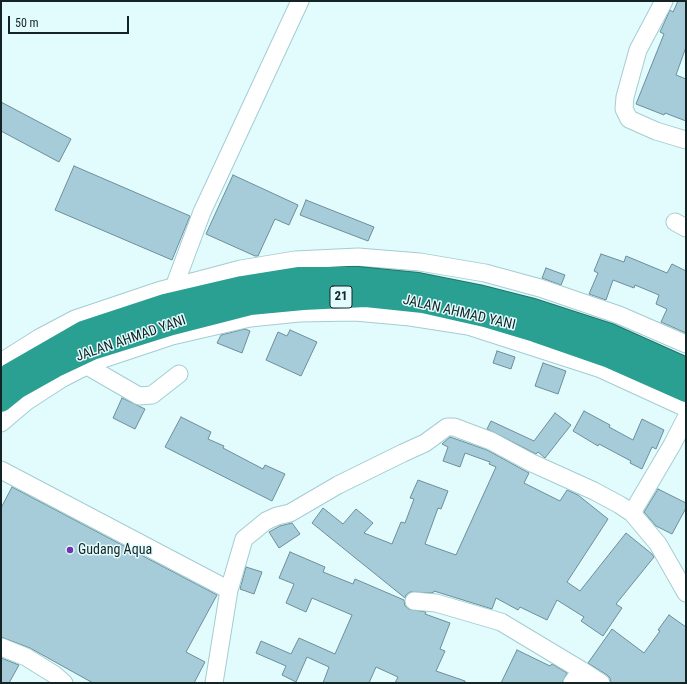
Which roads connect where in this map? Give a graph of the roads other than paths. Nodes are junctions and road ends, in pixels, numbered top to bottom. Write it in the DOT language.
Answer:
graph roads {
  1 [pos="300,1"];
  2 [pos="664,1"];
  3 [pos="686,140"];
  4 [pos="174,287"];
  5 [pos="686,344"];
  6 [pos="1,362"];
  7 [pos="87,366"];
  8 [pos="686,369"];
  9 [pos="179,374"];
  10 [pos="1,382"];
  11 [pos="686,391"];
  12 [pos="1,401"];
  13 [pos="686,408"];
  14 [pos="686,418"];
  15 [pos="1,423"];
  16 [pos="1,470"];
  17 [pos="632,514"];
  18 [pos="229,590"];
  19 [pos="686,593"];
  20 [pos="414,601"];
  21 [pos="1,647"];
  22 [pos="577,676"];
  23 [pos="64,683"];
  24 [pos="214,683"];
  25 [pos="601,683"];
  1 -- 4 [label="street"];
  2 -- 3 [label="street"];
  4 -- 5 [label="street"];
  4 -- 6 [label="street"];
  7 -- 9 [label="street"];
  7 -- 13 [label="street"];
  7 -- 15 [label="street"];
  8 -- 10 [label="highway, JALAN AHMAD YANI / 21"];
  11 -- 12 [label="highway, JALAN AHMAD YANI / 21"];
  14 -- 17 [label="street"];
  16 -- 18 [label="street"];
  17 -- 18 [label="street"];
  17 -- 19 [label="street"];
  18 -- 24 [label="street"];
  20 -- 22 [label="street"];
  21 -- 23 [label="street"];
  22 -- 25 [label="street"];
}
